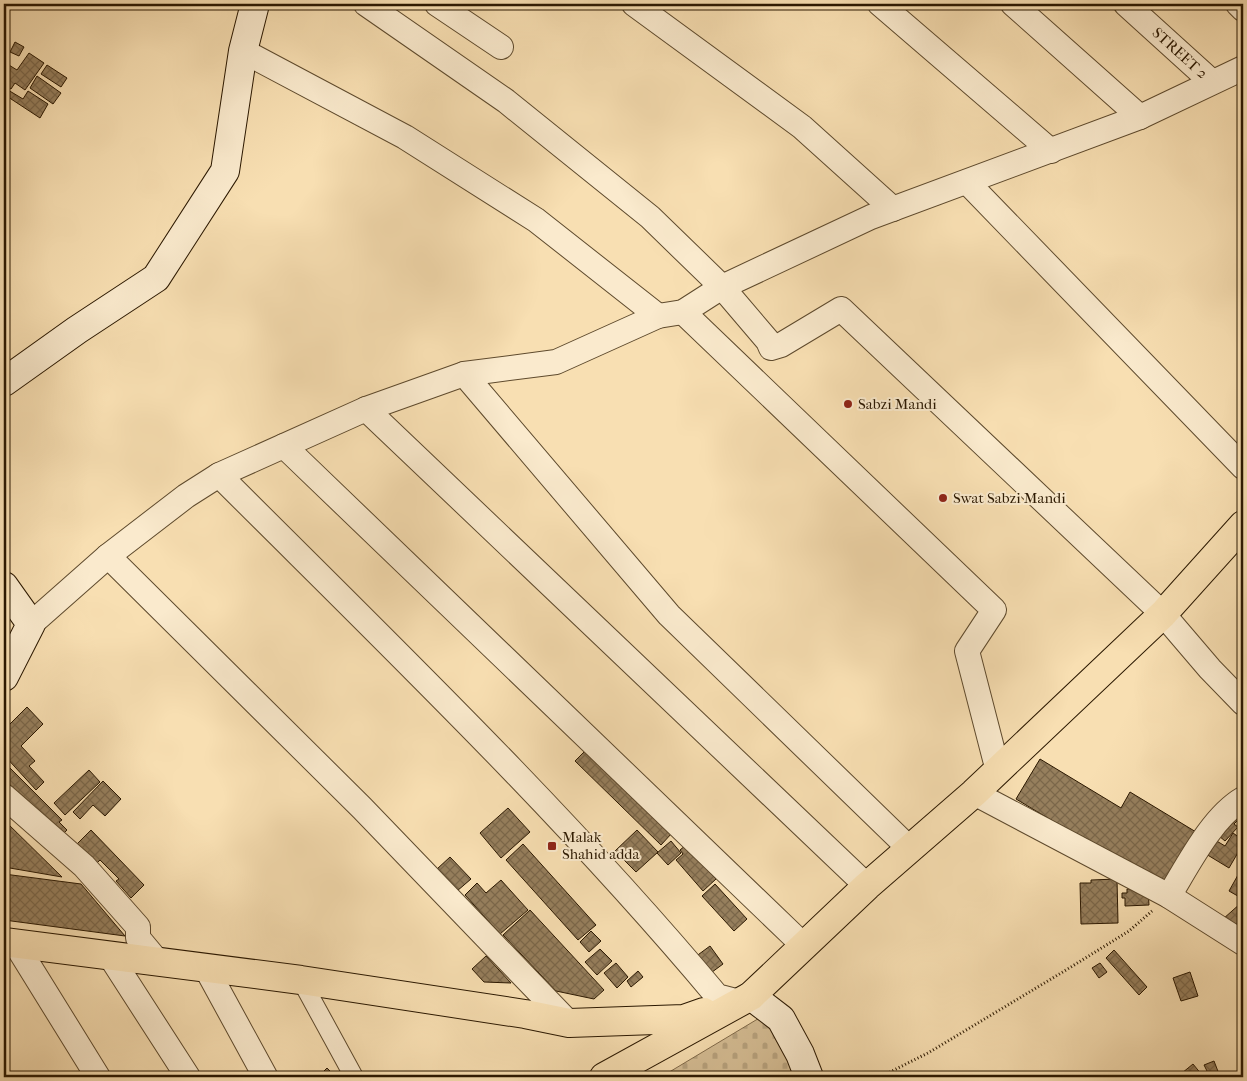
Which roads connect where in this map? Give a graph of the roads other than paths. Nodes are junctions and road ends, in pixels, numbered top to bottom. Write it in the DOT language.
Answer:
graph roads {
  1 [pos="255,4"];
  2 [pos="366,4"];
  3 [pos="437,4"];
  4 [pos="634,4"];
  5 [pos="880,4"];
  6 [pos="1013,4"];
  7 [pos="1126,4"];
  8 [pos="1238,4"];
  9 [pos="1243,8"];
  10 [pos="501,47"];
  11 [pos="243,50"];
  12 [pos="1243,68"];
  13 [pos="1212,82"];
  14 [pos="1140,117"];
  15 [pos="1051,151"];
  16 [pos="967,182"];
  17 [pos="893,209"];
  18 [pos="722,287"];
  19 [pos="683,312"];
  20 [pos="658,316"];
  21 [pos="464,374"];
  22 [pos="4,382"];
  23 [pos="366,409"];
  24 [pos="284,446"];
  25 [pos="1243,467"];
  26 [pos="219,475"];
  27 [pos="1243,525"];
  28 [pos="108,556"];
  29 [pos="4,586"];
  30 [pos="1162,614"];
  31 [pos="31,624"];
  32 [pos="4,677"];
  33 [pos="1243,703"];
  34 [pos="998,771"];
  35 [pos="974,793"];
  36 [pos="4,796"];
  37 [pos="1243,799"];
  38 [pos="910,848"];
  39 [pos="866,886"];
  40 [pos="1169,896"];
  41 [pos="10,943"];
  42 [pos="1243,943"];
  43 [pos="804,946"];
  44 [pos="110,956"];
  45 [pos="158,962"];
  46 [pos="206,968"];
  47 [pos="301,980"];
  48 [pos="744,999"];
  49 [pos="569,1023"];
  50 [pos="265,1076"];
  51 [pos="98,1077"];
  52 [pos="188,1077"];
  53 [pos="354,1077"];
  54 [pos="604,1077"];
  55 [pos="810,1077"];
  1 -- 11 [label="main road"];
  2 -- 18 [label="street"];
  3 -- 10 [label="street"];
  4 -- 17 [label="street"];
  5 -- 15 [label="street"];
  6 -- 14 [label="street"];
  7 -- 13 [label="street, STREET 2"];
  8 -- 9 [label="street"];
  11 -- 20 [label="street"];
  11 -- 22 [label="main road"];
  12 -- 13 [label="street"];
  13 -- 14 [label="street"];
  14 -- 15 [label="street"];
  15 -- 16 [label="street"];
  16 -- 17 [label="street"];
  16 -- 25 [label="street"];
  17 -- 18 [label="street"];
  18 -- 19 [label="street"];
  18 -- 30 [label="street"];
  19 -- 20 [label="street"];
  19 -- 34 [label="street"];
  20 -- 21 [label="street"];
  21 -- 23 [label="street"];
  21 -- 38 [label="street"];
  23 -- 24 [label="street"];
  23 -- 39 [label="street"];
  24 -- 26 [label="street"];
  24 -- 43 [label="street"];
  26 -- 28 [label="street"];
  26 -- 48 [label="street"];
  27 -- 30 [label="main road"];
  28 -- 31 [label="street"];
  28 -- 49 [label="street"];
  29 -- 31 [label="main road"];
  30 -- 33 [label="street"];
  30 -- 34 [label="main road"];
  31 -- 32 [label="main road"];
  34 -- 35 [label="main road"];
  35 -- 38 [label="main road"];
  35 -- 40 [label="street"];
  36 -- 45 [label="street"];
  37 -- 40 [label="street"];
  38 -- 39 [label="main road"];
  39 -- 43 [label="main road"];
  40 -- 42 [label="street"];
  41 -- 44 [label="main road"];
  41 -- 51 [label="street"];
  43 -- 48 [label="main road"];
  44 -- 45 [label="main road"];
  44 -- 52 [label="street"];
  45 -- 46 [label="main road"];
  46 -- 47 [label="main road"];
  46 -- 50 [label="street"];
  47 -- 49 [label="main road"];
  47 -- 53 [label="street"];
  48 -- 49 [label="main road"];
  48 -- 54 [label="main road"];
  48 -- 55 [label="main road"];
}
